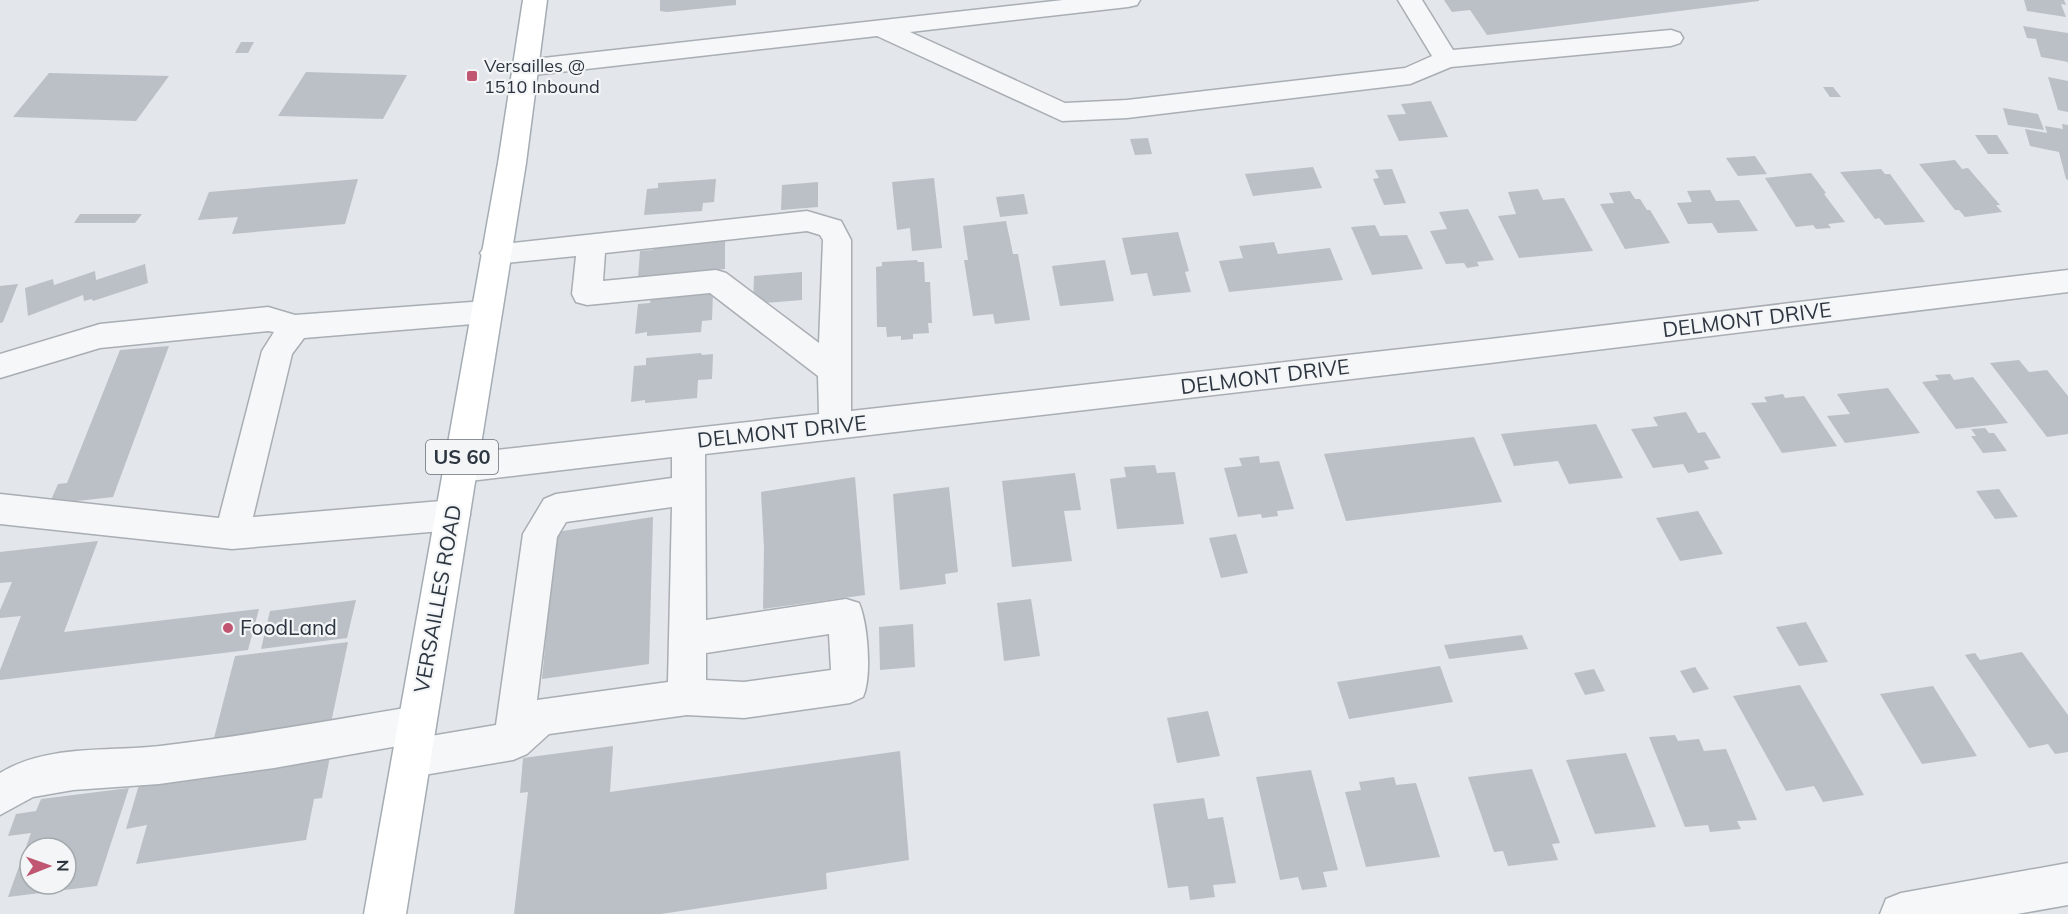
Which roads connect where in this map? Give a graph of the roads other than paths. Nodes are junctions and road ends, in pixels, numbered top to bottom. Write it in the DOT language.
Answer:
graph roads {
  1 [pos="535,0"];
  2 [pos="1128,0"];
  3 [pos="1410,0"];
  4 [pos="880,28"];
  5 [pos="1671,38"];
  6 [pos="1446,59"];
  7 [pos="525,68"];
  8 [pos="591,244"];
  9 [pos="495,253"];
  10 [pos="2068,281"];
  11 [pos="485,312"];
  12 [pos="295,327"];
  13 [pos="0,366"];
  14 [pos="834,371"];
  15 [pos="835,426"];
  16 [pos="689,442"];
  17 [pos="461,468"];
  18 [pos="689,490"];
  19 [pos="0,509"];
  20 [pos="453,515"];
  21 [pos="232,534"];
  22 [pos="688,639"];
  23 [pos="687,697"];
  24 [pos="415,741"];
  25 [pos="513,741"];
  26 [pos="0,795"];
  27 [pos="2068,884"];
  28 [pos="385,914"];
  29 [pos="1901,914"];
  1 -- 7 [label="main road, VERSAILLES ROAD / US 60"];
  2 -- 4 [label="street"];
  3 -- 6 [label="street"];
  4 -- 6 [label="street"];
  4 -- 7 [label="street"];
  5 -- 6 [label="street"];
  7 -- 9 [label="main road, VERSAILLES ROAD / US 60"];
  8 -- 9 [label="street"];
  8 -- 14 [label="street"];
  8 -- 14 [label="street"];
  9 -- 11 [label="main road, VERSAILLES ROAD / US 60"];
  10 -- 15 [label="street, DELMONT DRIVE"];
  11 -- 12 [label="street"];
  11 -- 17 [label="main road, VERSAILLES ROAD / US 60"];
  12 -- 13 [label="street"];
  12 -- 21 [label="street"];
  14 -- 15 [label="street"];
  15 -- 16 [label="street, DELMONT DRIVE"];
  16 -- 17 [label="street, DELMONT DRIVE"];
  16 -- 18 [label="street"];
  17 -- 20 [label="main road, VERSAILLES ROAD / US 60"];
  18 -- 22 [label="street"];
  18 -- 25 [label="street"];
  19 -- 21 [label="street"];
  20 -- 21 [label="street"];
  20 -- 24 [label="main road, VERSAILLES ROAD / US 60"];
  22 -- 23 [label="street"];
  22 -- 23 [label="street"];
  23 -- 25 [label="street"];
  24 -- 25 [label="street"];
  24 -- 26 [label="street"];
  24 -- 28 [label="main road, VERSAILLES ROAD / US 60"];
  27 -- 29 [label="street"];
}
